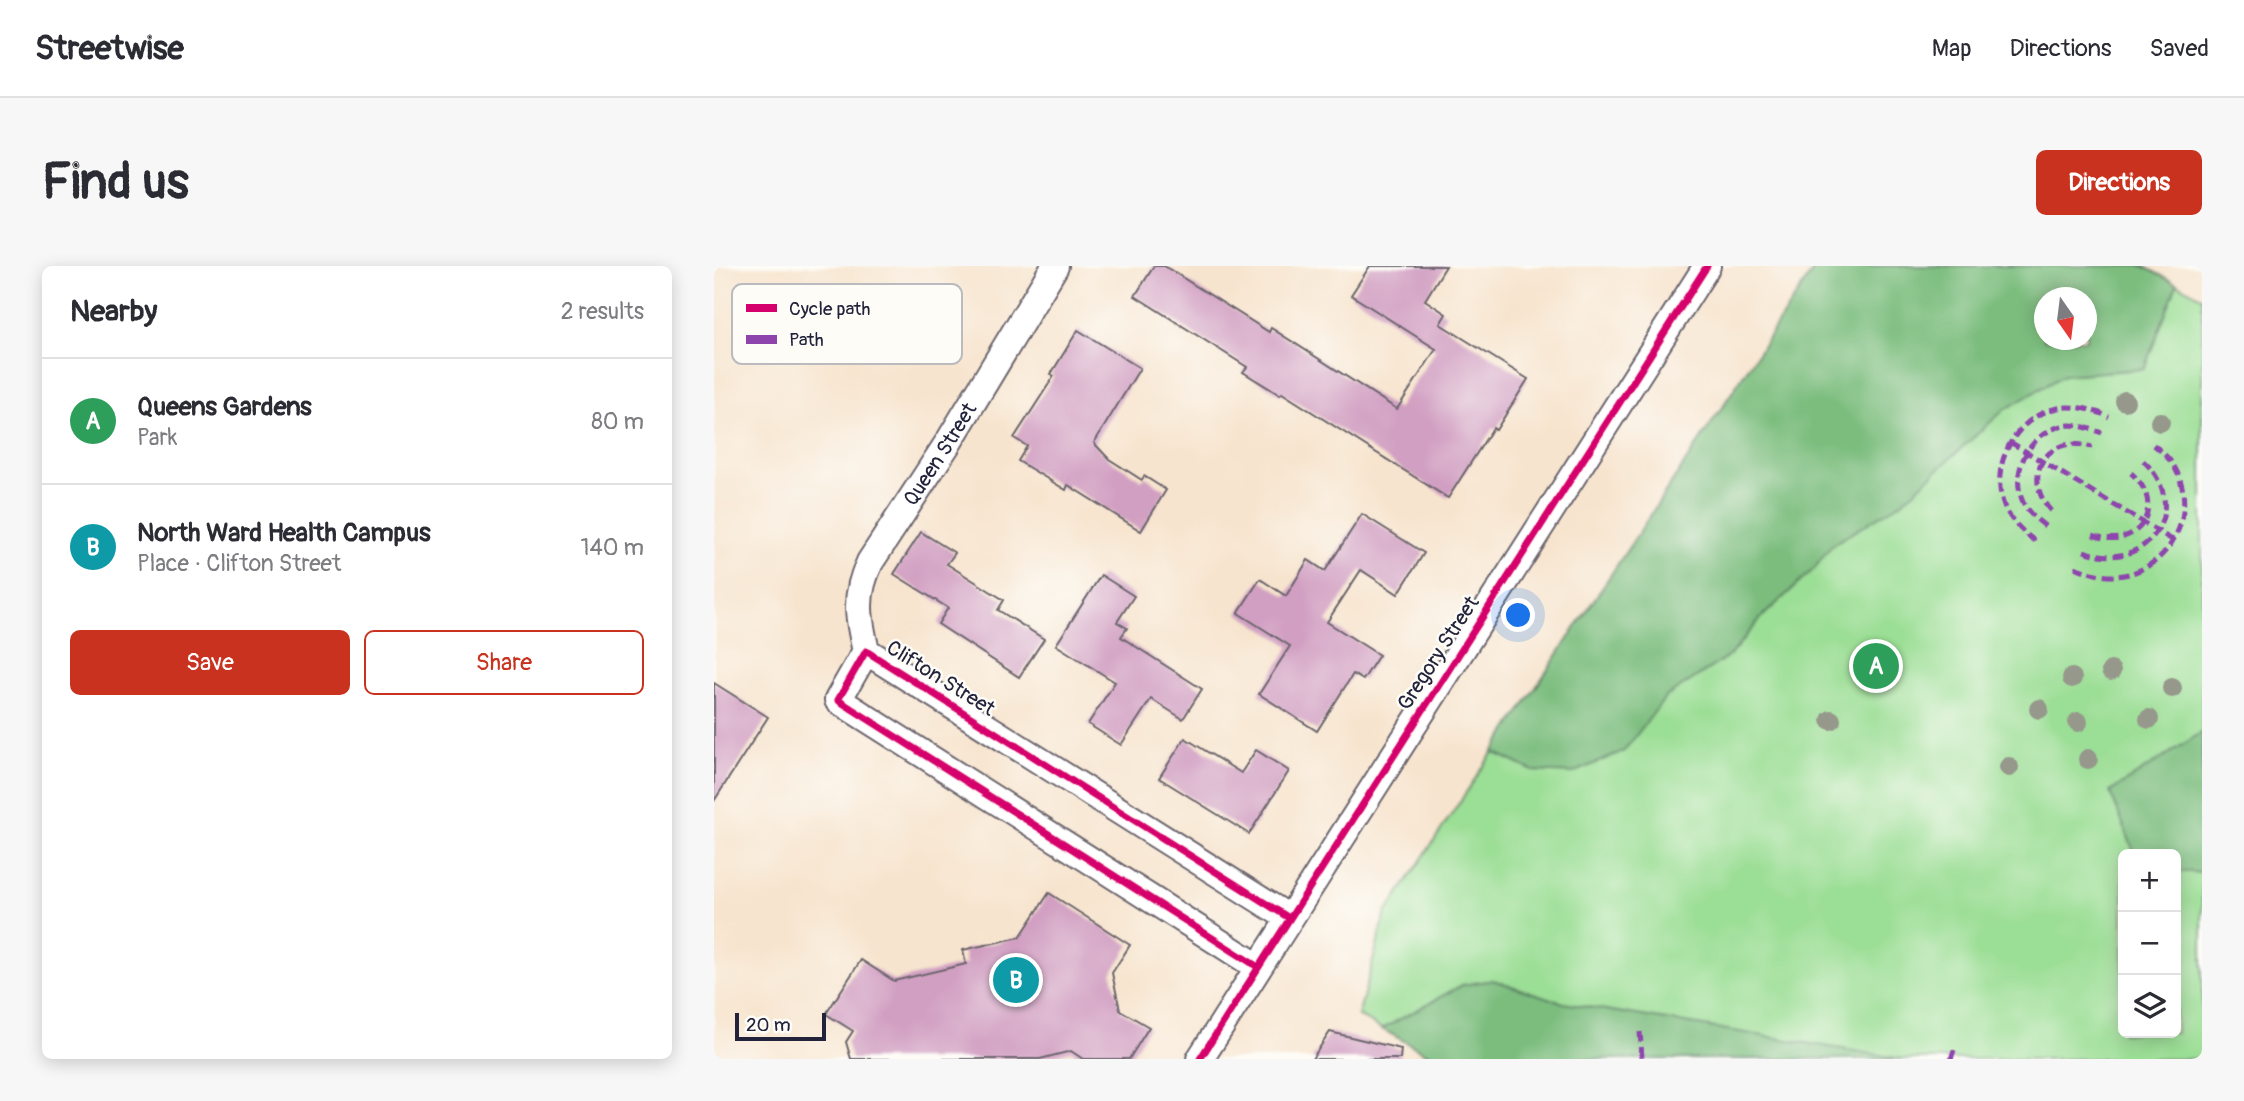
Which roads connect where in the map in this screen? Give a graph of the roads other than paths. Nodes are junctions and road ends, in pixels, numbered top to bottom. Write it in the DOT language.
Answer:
graph roads {
  1 [pos="1055,266"];
  2 [pos="1707,266"];
  3 [pos="866,651"];
  4 [pos="1289,918"];
  5 [pos="1258,967"];
  6 [pos="1199,1059"];
  1 -- 3 [label="street, Queen Street"];
  2 -- 4 [label="street, Gregory Street"];
  3 -- 4 [label="street, Clifton Street"];
  3 -- 5 [label="street, Clifton Street"];
  4 -- 5 [label="street, Gregory Street"];
  5 -- 6 [label="street, Gregory Street"];
}
